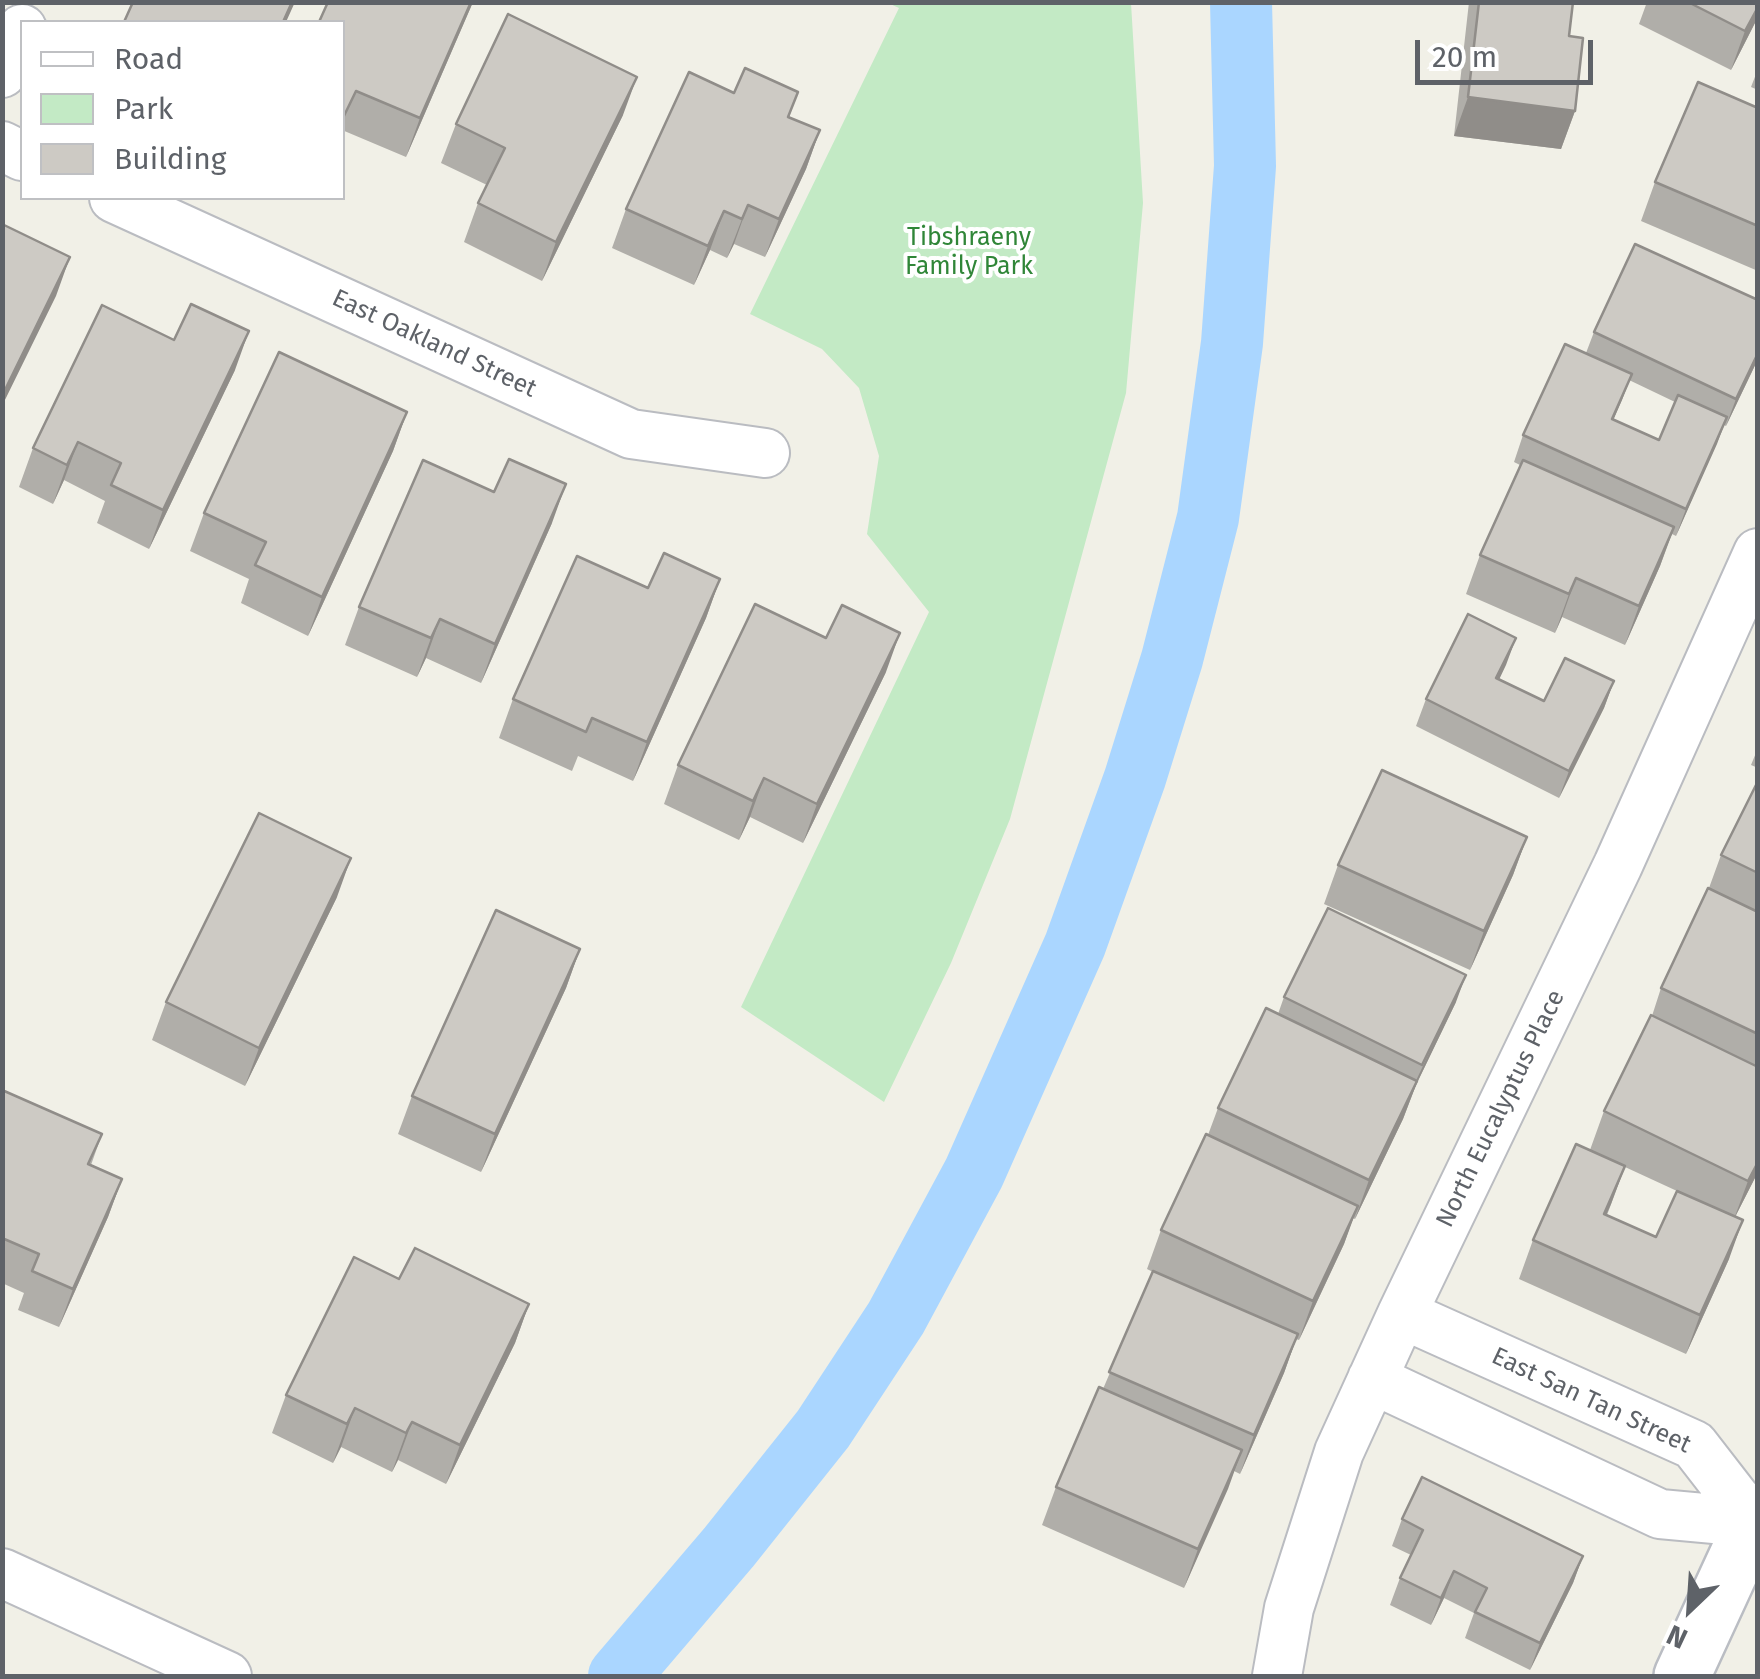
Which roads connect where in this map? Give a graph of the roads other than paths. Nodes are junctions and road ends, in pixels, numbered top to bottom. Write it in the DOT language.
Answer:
graph roads {
  1 [pos="20,34"];
  2 [pos="2,73"];
  3 [pos="118,200"];
  4 [pos="766,454"];
  5 [pos="1758,552"];
  6 [pos="1402,1314"];
  7 [pos="1372,1380"];
  8 [pos="1756,1518"];
  9 [pos="2,1573"];
  10 [pos="227,1676"];
  11 [pos="1278,1676"];
  12 [pos="1682,1676"];
  1 -- 2 [label="street"];
  3 -- 4 [label="street, East Oakland Street"];
  5 -- 6 [label="street, North Eucalyptus Place"];
  6 -- 7 [label="street, North Eucalyptus Place"];
  6 -- 8 [label="street, East San Tan Street"];
  7 -- 8 [label="street"];
  7 -- 11 [label="street, North Eucalyptus Place"];
  8 -- 12 [label="main road"];
  9 -- 10 [label="street"];
}
